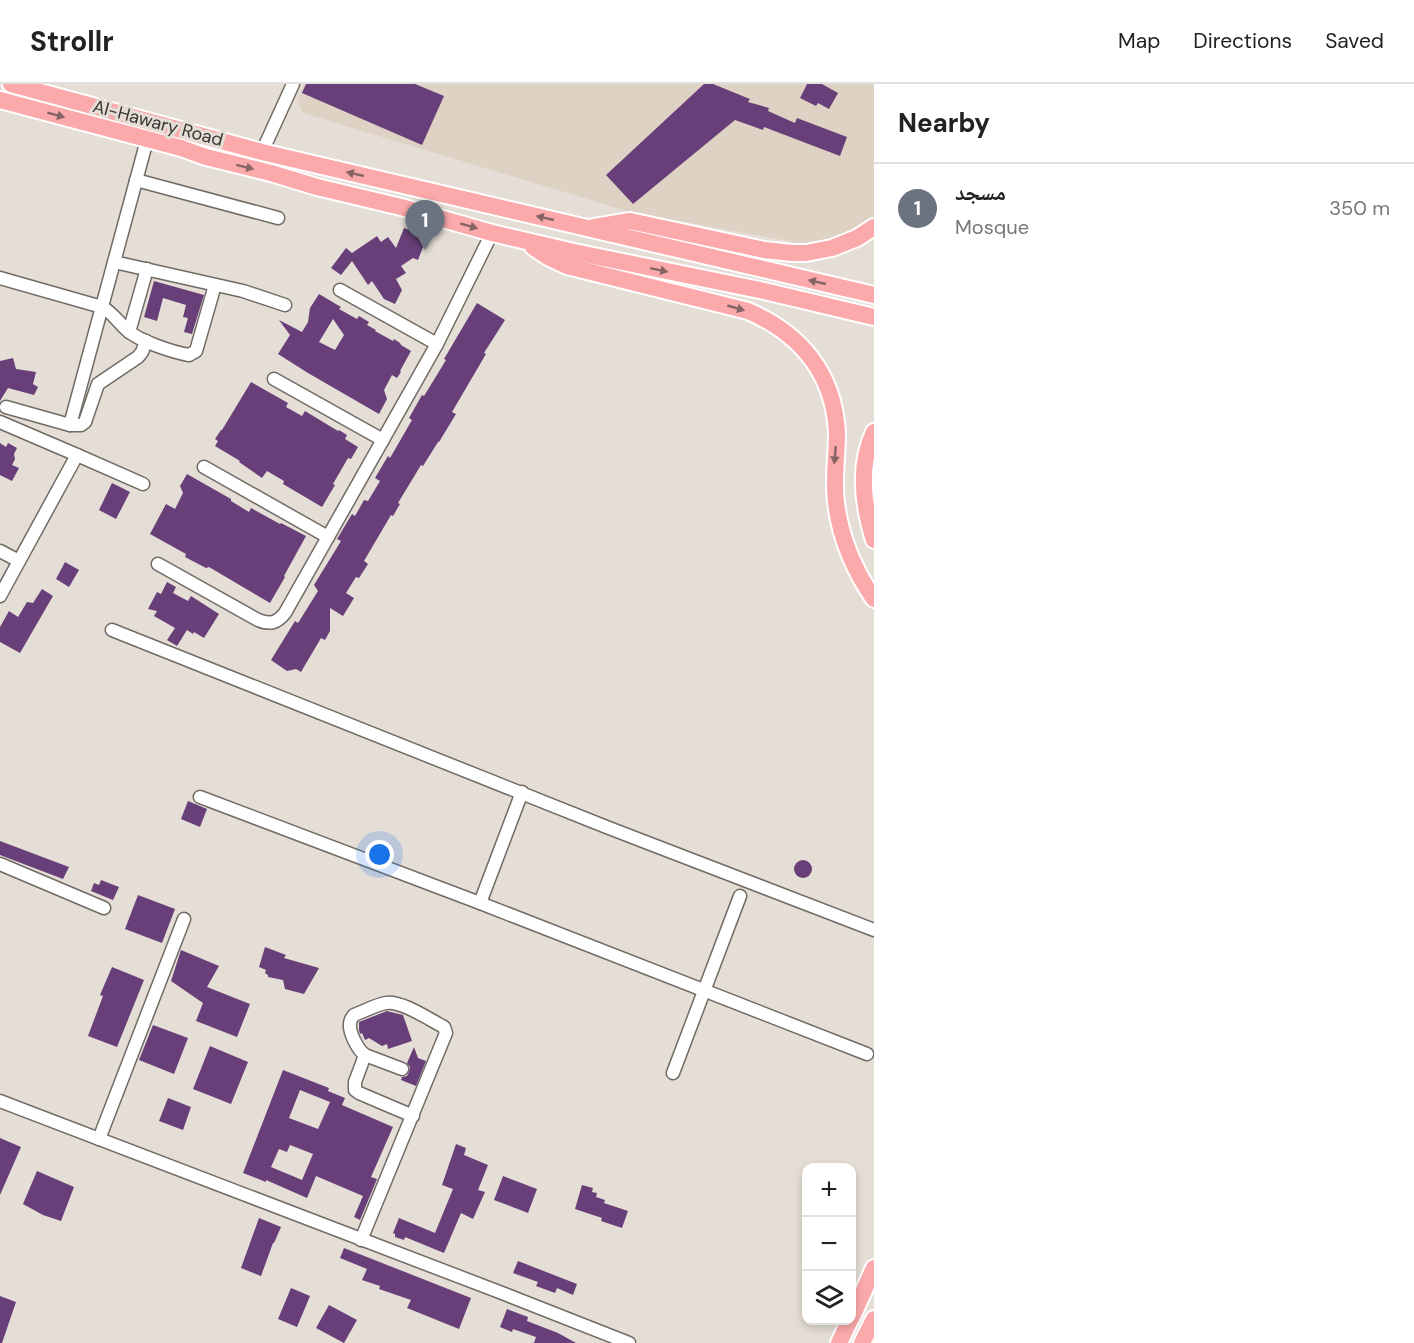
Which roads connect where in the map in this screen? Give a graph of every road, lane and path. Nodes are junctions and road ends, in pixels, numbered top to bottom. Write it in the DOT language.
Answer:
graph roads {
  1 [pos="11,84"];
  2 [pos="293,84"];
  3 [pos="37,88"];
  4 [pos="0,100"];
  5 [pos="147,140"];
  6 [pos="262,152"];
  7 [pos="136,180"];
  8 [pos="278,218"];
  9 [pos="874,227"];
  10 [pos="588,228"];
  11 [pos="492,233"];
  12 [pos="522,240"];
  13 [pos="114,262"];
  14 [pos="147,269"];
  15 [pos="0,278"];
  16 [pos="215,285"];
  17 [pos="340,290"];
  18 [pos="874,295"];
  19 [pos="285,305"];
  20 [pos="102,307"];
  21 [pos="874,317"];
  22 [pos="129,332"];
  23 [pos="146,341"];
  24 [pos="437,344"];
  25 [pos="274,379"];
  26 [pos="6,407"];
  27 [pos="0,423"];
  28 [pos="70,425"];
  29 [pos="874,432"];
  30 [pos="383,440"];
  31 [pos="77,454"];
  32 [pos="204,467"];
  33 [pos="143,484"];
  34 [pos="328,537"];
  35 [pos="874,540"];
  36 [pos="0,551"];
  37 [pos="19,561"];
  38 [pos="159,564"];
  39 [pos="0,596"];
  40 [pos="874,599"];
  41 [pos="112,630"];
  42 [pos="522,792"];
  43 [pos="200,797"];
  44 [pos="0,864"];
  45 [pos="740,896"];
  46 [pos="480,903"];
  47 [pos="104,908"];
  48 [pos="184,920"];
  49 [pos="874,930"];
  50 [pos="704,990"];
  51 [pos="867,1054"];
  52 [pos="365,1055"];
  53 [pos="402,1069"];
  54 [pos="673,1073"];
  55 [pos="0,1101"];
  56 [pos="413,1116"];
  57 [pos="99,1139"];
  58 [pos="361,1240"];
  59 [pos="874,1268"];
  60 [pos="856,1308"];
  61 [pos="874,1319"];
  62 [pos="848,1325"];
  63 [pos="629,1343"];
  64 [pos="839,1343"];
  65 [pos="862,1343"];
  1 -- 3 [label="highway, Al-Hawary Road"];
  2 -- 6 [label="street"];
  3 -- 6 [label="highway, Al-Hawary Road"];
  4 -- 5 [label="highway, Al-Hawary Road, one-way"];
  5 -- 7 [label="street"];
  5 -- 11 [label="highway, Al-Hawary Road, one-way"];
  10 -- 6 [label="highway, Al-Hawary Road, one-way"];
  7 -- 8 [label="street"];
  7 -- 13 [label="street"];
  9 -- 10 [label="highway"];
  18 -- 10 [label="highway, Al-Hawary Road, one-way"];
  11 -- 12 [label="highway, Al-Hawary Road"];
  11 -- 24 [label="street"];
  12 -- 21 [label="highway, Al-Hawary Road, one-way"];
  12 -- 40 [label="highway, one-way"];
  13 -- 14 [label="street"];
  13 -- 20 [label="street"];
  14 -- 16 [label="street"];
  14 -- 22 [label="street"];
  15 -- 20 [label="street"];
  16 -- 19 [label="street"];
  16 -- 23 [label="street"];
  17 -- 24 [label="street"];
  20 -- 22 [label="street"];
  20 -- 28 [label="street"];
  22 -- 23 [label="street"];
  23 -- 28 [label="street"];
  24 -- 30 [label="street"];
  25 -- 30 [label="street"];
  26 -- 28 [label="street"];
  27 -- 31 [label="street"];
  29 -- 35 [label="highway"];
  30 -- 34 [label="street"];
  31 -- 33 [label="street"];
  31 -- 37 [label="street"];
  32 -- 34 [label="street"];
  34 -- 38 [label="street"];
  36 -- 37 [label="street"];
  37 -- 39 [label="street"];
  41 -- 42 [label="street"];
  42 -- 46 [label="street"];
  42 -- 49 [label="street"];
  43 -- 46 [label="street"];
  44 -- 47 [label="street"];
  45 -- 50 [label="street"];
  46 -- 50 [label="street"];
  48 -- 57 [label="street"];
  50 -- 51 [label="street"];
  50 -- 54 [label="street"];
  52 -- 53 [label="street"];
  52 -- 56 [label="street"];
  52 -- 56 [label="street"];
  55 -- 57 [label="street"];
  56 -- 58 [label="street"];
  57 -- 58 [label="street"];
  58 -- 63 [label="street"];
  59 -- 60 [label="highway"];
  61 -- 65 [label="highway"];
  62 -- 64 [label="highway"];
}
